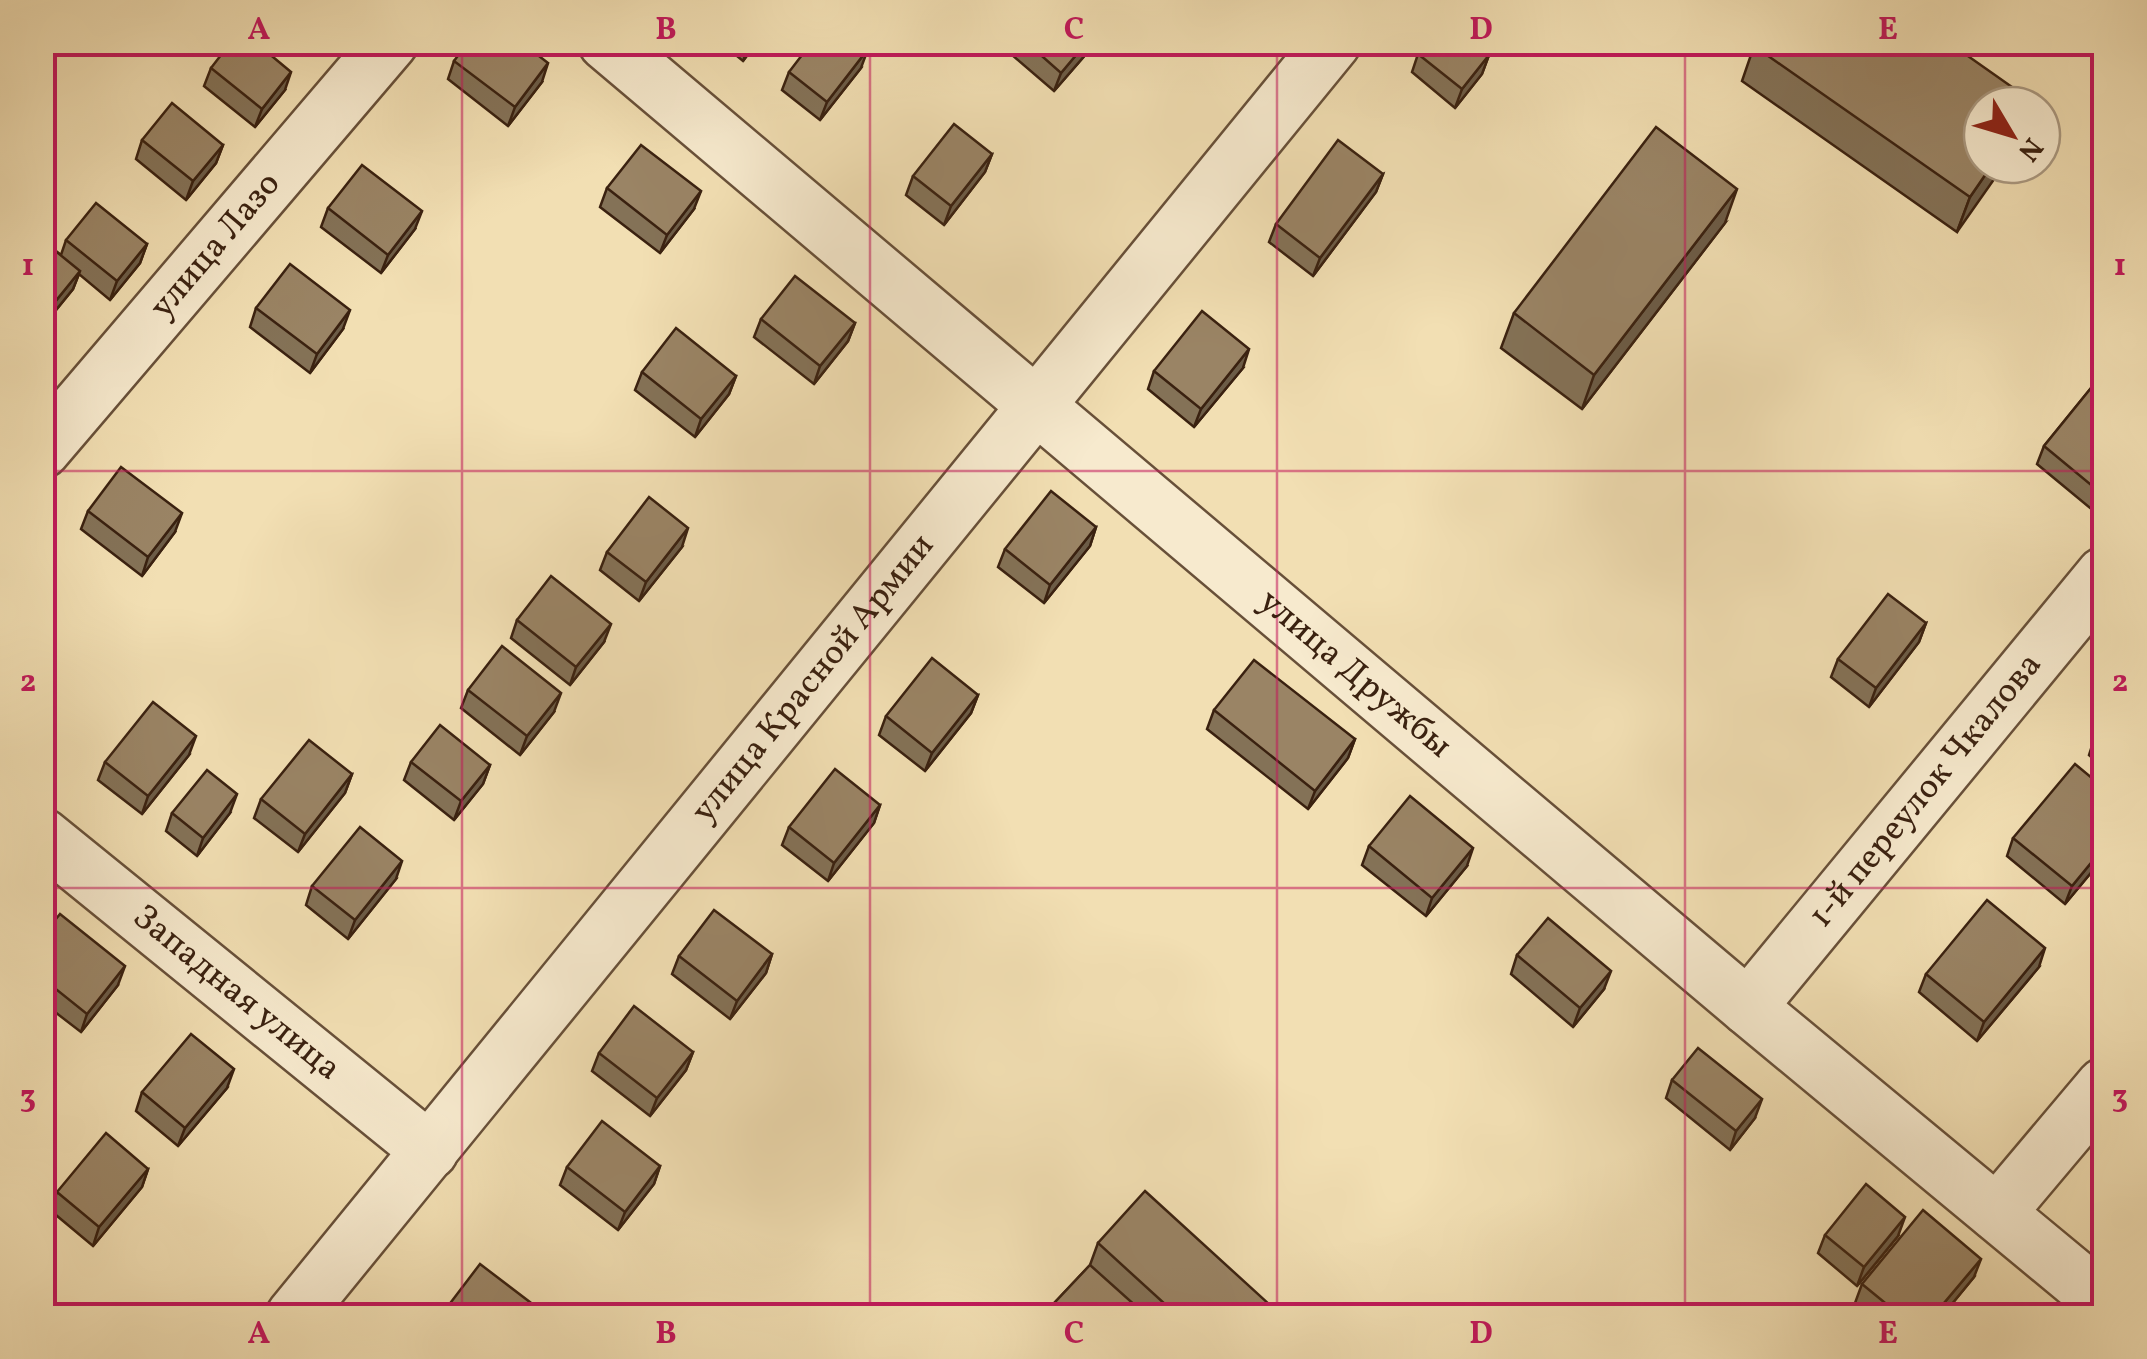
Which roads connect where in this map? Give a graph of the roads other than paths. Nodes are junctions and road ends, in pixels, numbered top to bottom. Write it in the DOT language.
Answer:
graph roads {
  1 [pos="390,42"];
  2 [pos="606,42"];
  3 [pos="1333,42"];
  4 [pos="1038,405"];
  5 [pos="42,450"];
  6 [pos="2104,575"];
  7 [pos="42,836"];
  8 [pos="1748,1007"];
  9 [pos="2104,1086"];
  10 [pos="430,1151"];
  11 [pos="1996,1212"];
  12 [pos="2104,1302"];
  13 [pos="294,1316"];
  1 -- 5 [label="street, улица Лазо"];
  2 -- 4 [label="street, улица Дружбы"];
  3 -- 4 [label="street, улица Красной Армии"];
  4 -- 8 [label="street, улица Дружбы"];
  4 -- 10 [label="street, улица Красной Армии"];
  6 -- 8 [label="street, 1-й переулок Чкалова"];
  7 -- 10 [label="street, Западная улица"];
  8 -- 11 [label="street, улица Дружбы"];
  9 -- 11 [label="street"];
  10 -- 13 [label="street, улица Красной Армии"];
  11 -- 12 [label="street, улица Дружбы"];
}
